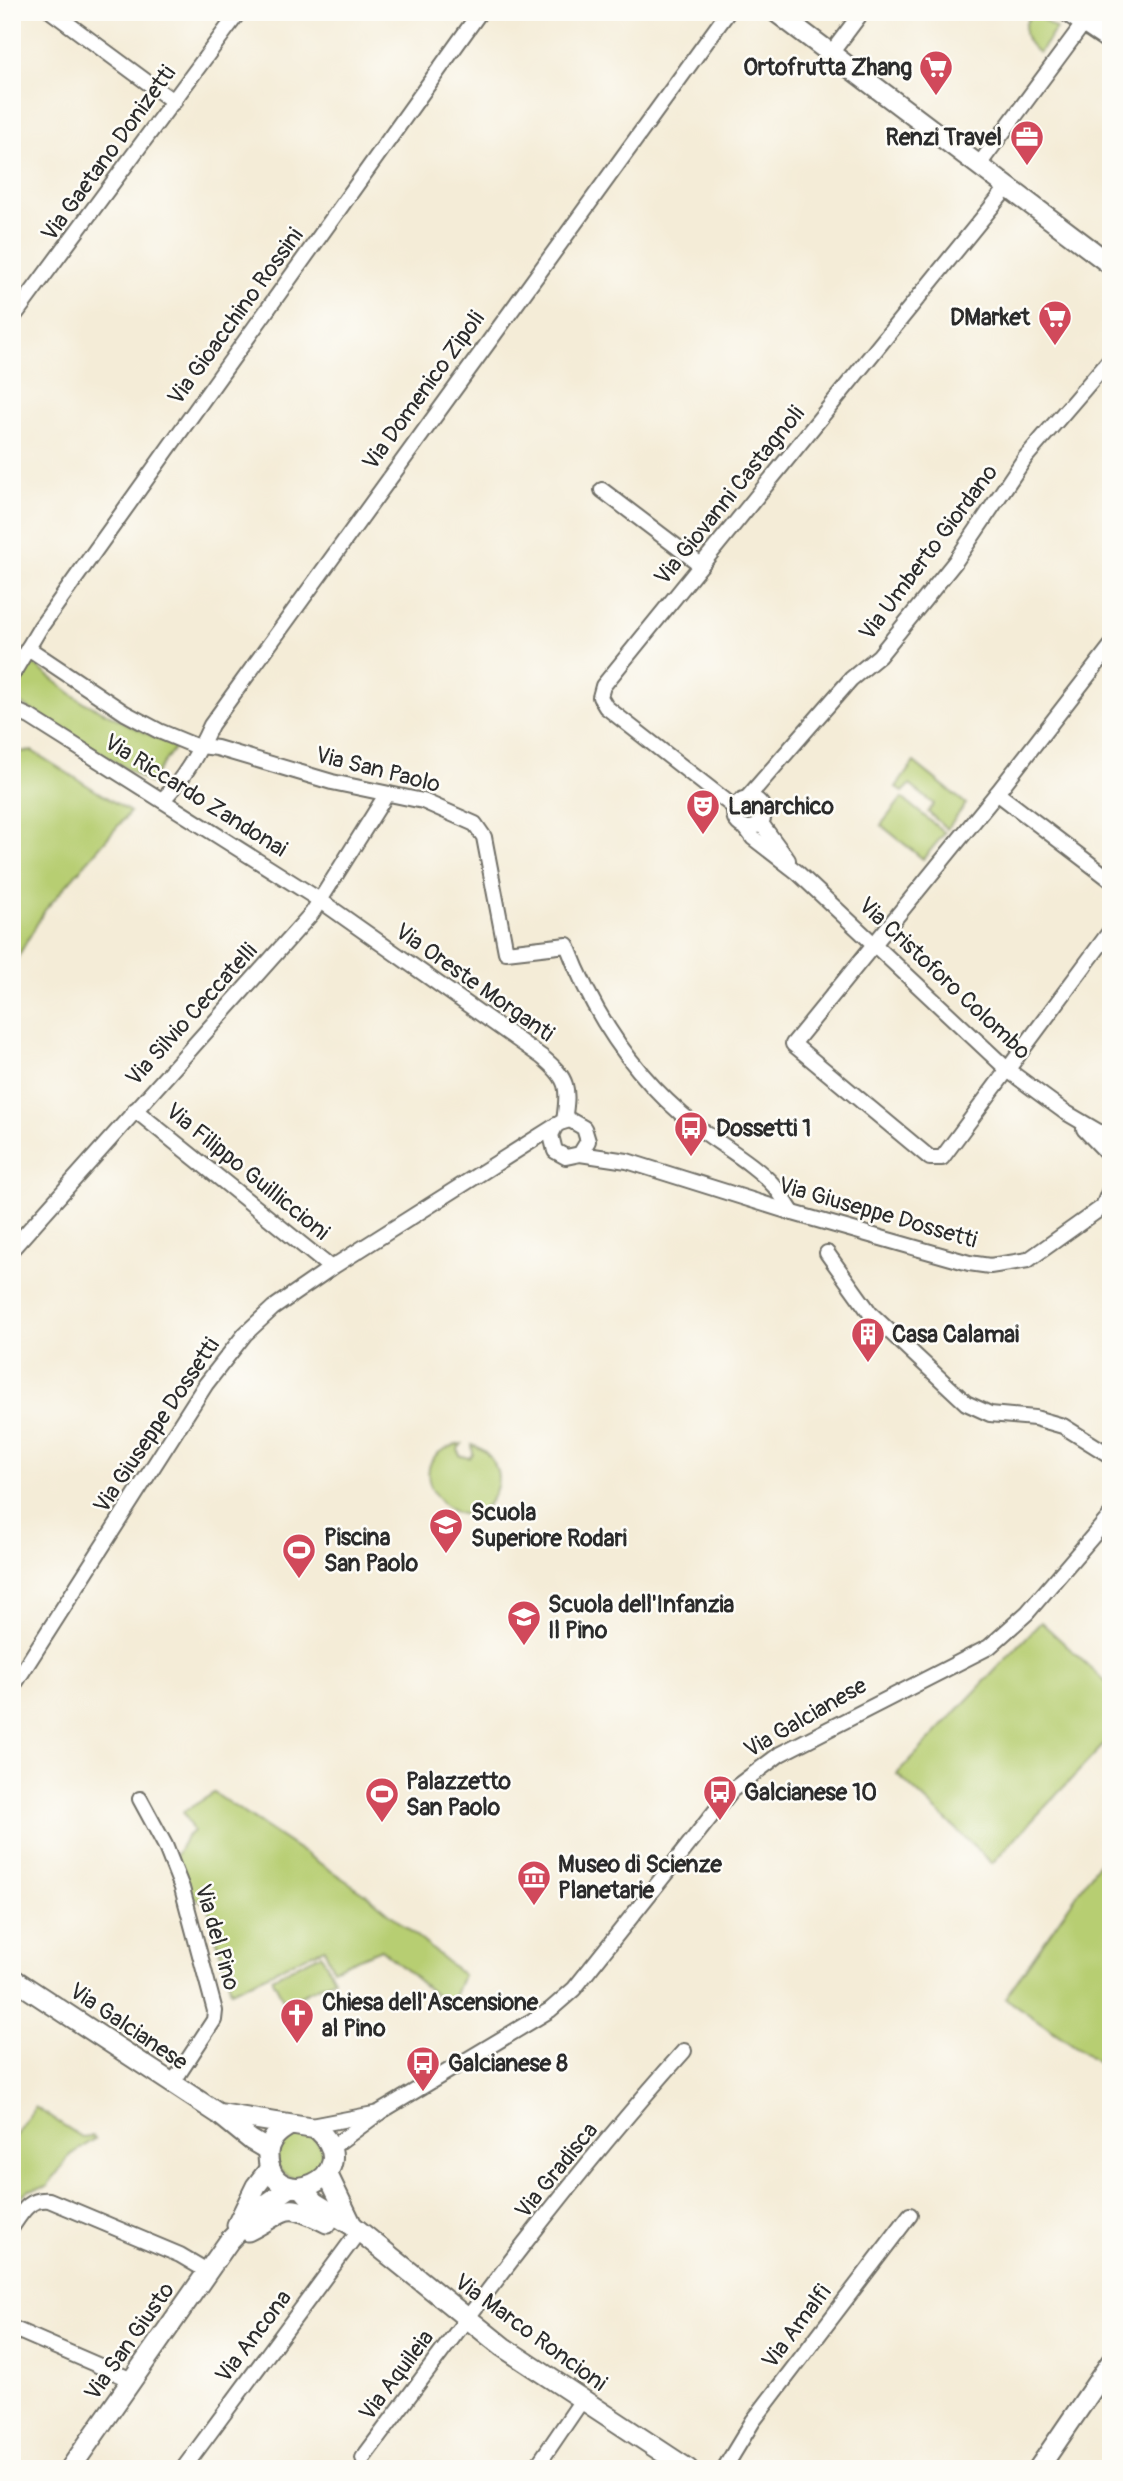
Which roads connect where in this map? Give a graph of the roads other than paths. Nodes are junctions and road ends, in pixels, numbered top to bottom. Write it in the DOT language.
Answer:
graph roads {
  1 [pos="52,12"];
  2 [pos="239,12"];
  3 [pos="480,12"];
  4 [pos="728,12"];
  5 [pos="776,12"];
  6 [pos="862,12"];
  7 [pos="1081,16"];
  8 [pos="1111,41"];
  9 [pos="832,52"];
  10 [pos="174,102"];
  11 [pos="978,166"];
  12 [pos="1007,188"];
  13 [pos="1111,265"];
  14 [pos="13,318"];
  15 [pos="1111,358"];
  16 [pos="602,490"];
  17 [pos="701,565"];
  18 [pos="1111,646"];
  19 [pos="28,648"];
  20 [pos="12,675"];
  21 [pos="12,709"];
  22 [pos="12,722"];
  23 [pos="46,728"];
  24 [pos="201,747"];
  25 [pos="998,793"];
  26 [pos="386,795"];
  27 [pos="747,798"];
  28 [pos="162,800"];
  29 [pos="735,807"];
  30 [pos="760,822"];
  31 [pos="746,827"];
  32 [pos="797,872"];
  33 [pos="1111,880"];
  34 [pos="321,901"];
  35 [pos="1111,930"];
  36 [pos="874,943"];
  37 [pos="1009,1071"];
  38 [pos="135,1110"];
  39 [pos="1065,1112"];
  40 [pos="560,1123"];
  41 [pos="1111,1139"];
  42 [pos="528,1145"];
  43 [pos="584,1148"];
  44 [pos="555,1150"];
  45 [pos="1111,1157"];
  46 [pos="1111,1187"];
  47 [pos="1107,1202"];
  48 [pos="793,1213"];
  49 [pos="12,1250"];
  50 [pos="827,1253"];
  51 [pos="331,1268"];
  52 [pos="1111,1456"];
  53 [pos="1111,1515"];
  54 [pos="12,1688"];
  55 [pos="139,1799"];
  56 [pos="12,1978"];
  57 [pos="684,2051"];
  58 [pos="172,2084"];
  59 [pos="380,2112"];
  60 [pos="219,2113"];
  61 [pos="289,2126"];
  62 [pos="311,2126"];
  63 [pos="331,2148"];
  64 [pos="269,2159"];
  65 [pos="327,2173"];
  66 [pos="296,2188"];
  67 [pos="910,2215"];
  68 [pos="12,2227"];
  69 [pos="356,2229"];
  70 [pos="229,2241"];
  71 [pos="207,2271"];
  72 [pos="466,2319"];
  73 [pos="12,2328"];
  74 [pos="1111,2362"];
  75 [pos="132,2380"];
  76 [pos="582,2400"];
  77 [pos="363,2458"];
  78 [pos="70,2469"];
  79 [pos="183,2469"];
  80 [pos="536,2469"];
  81 [pos="688,2469"];
  82 [pos="724,2469"];
  83 [pos="1038,2469"];
  1 -- 10 [label="street"];
  2 -- 10 [label="street, Via Gaetano Donizetti"];
  3 -- 19 [label="street, Via Gioacchino Rossini"];
  4 -- 24 [label="street, Via Domenico Zipoli"];
  5 -- 9 [label="street"];
  6 -- 9 [label="street"];
  7 -- 8 [label="street"];
  7 -- 11 [label="street"];
  9 -- 11 [label="street"];
  10 -- 14 [label="street, Via Gaetano Donizetti"];
  11 -- 12 [label="street"];
  12 -- 13 [label="street"];
  12 -- 17 [label="street, Via Giovanni Castagnoli"];
  15 -- 27 [label="street, Via Umberto Giordano"];
  16 -- 17 [label="street"];
  17 -- 29 [label="street, Via Giovanni Castagnoli"];
  18 -- 25 [label="street"];
  19 -- 20 [label="street"];
  19 -- 24 [label="street, Via San Paolo"];
  21 -- 23 [label="street, Via Riccardo Zandonai"];
  22 -- 23 [label="street, Via Riccardo Zandonai"];
  23 -- 28 [label="street, Via Riccardo Zandonai"];
  24 -- 26 [label="street, Via San Paolo"];
  24 -- 28 [label="street, Via Domenico Zipoli"];
  25 -- 33 [label="street"];
  25 -- 36 [label="street"];
  26 -- 34 [label="street, Via Silvio Ceccatelli"];
  26 -- 48 [label="street, Via San Paolo"];
  27 -- 29 [label="street"];
  27 -- 30 [label="street"];
  28 -- 34 [label="street, Via Riccardo Zandonai"];
  29 -- 31 [label="street"];
  30 -- 31 [label="street"];
  30 -- 32 [label="street, Via Cristoforo Colombo"];
  31 -- 32 [label="street, Via Cristoforo Colombo"];
  32 -- 36 [label="street, Via Cristoforo Colombo"];
  34 -- 38 [label="street, Via Silvio Ceccatelli"];
  34 -- 40 [label="street, Via Oreste Morganti"];
  35 -- 37 [label="street"];
  36 -- 37 [label="street, Via Cristoforo Colombo"];
  36 -- 37 [label="street"];
  37 -- 39 [label="street, Via Cristoforo Colombo"];
  38 -- 49 [label="street, Via Silvio Ceccatelli"];
  38 -- 51 [label="street, Via Filippo Guilliccioni"];
  39 -- 41 [label="street, Via Cristoforo Colombo"];
  39 -- 45 [label="street, Via Cristoforo Colombo"];
  40 -- 42 [label="street, Via Giuseppe Dossetti"];
  40 -- 43 [label="street"];
  40 -- 44 [label="street"];
  42 -- 44 [label="street"];
  42 -- 51 [label="street, Via Giuseppe Dossetti"];
  43 -- 44 [label="street"];
  43 -- 48 [label="street, Via Giuseppe Dossetti"];
  46 -- 47 [label="street, Via Giuseppe Dossetti"];
  47 -- 48 [label="street, Via Giuseppe Dossetti"];
  50 -- 52 [label="street"];
  51 -- 54 [label="street, Via Giuseppe Dossetti"];
  53 -- 59 [label="street, Via Galcianese"];
  55 -- 58 [label="street, Via del Pino"];
  56 -- 58 [label="street, Via Galcianese"];
  57 -- 72 [label="street, Via Gradisca"];
  58 -- 60 [label="street, Via Galcianese"];
  59 -- 62 [label="street, Via Galcianese"];
  59 -- 63 [label="street, Via Galcianese"];
  60 -- 61 [label="street, Via Galcianese"];
  60 -- 64 [label="street, Via Galcianese"];
  61 -- 62 [label="street, Via Galcianese"];
  61 -- 64 [label="street"];
  62 -- 63 [label="street"];
  63 -- 65 [label="street"];
  64 -- 66 [label="street, Via Galcianese"];
  64 -- 70 [label="street, Via San Giusto"];
  65 -- 66 [label="street"];
  65 -- 69 [label="street, Via Marco Roncioni"];
  66 -- 69 [label="street, Via Marco Roncioni"];
  66 -- 70 [label="street, Via San Giusto"];
  67 -- 82 [label="street, Via Amalfi"];
  68 -- 71 [label="street"];
  69 -- 70 [label="street"];
  69 -- 72 [label="street, Via Marco Roncioni"];
  69 -- 79 [label="street, Via Ancona"];
  70 -- 71 [label="street, Via San Giusto"];
  71 -- 75 [label="street, Via San Giusto"];
  72 -- 76 [label="street, Via Marco Roncioni"];
  72 -- 77 [label="street, Via Aquileia"];
  73 -- 75 [label="street"];
  74 -- 83 [label="street"];
  75 -- 78 [label="street, Via San Giusto"];
  76 -- 80 [label="street"];
  76 -- 81 [label="street, Via Marco Roncioni"];
}
